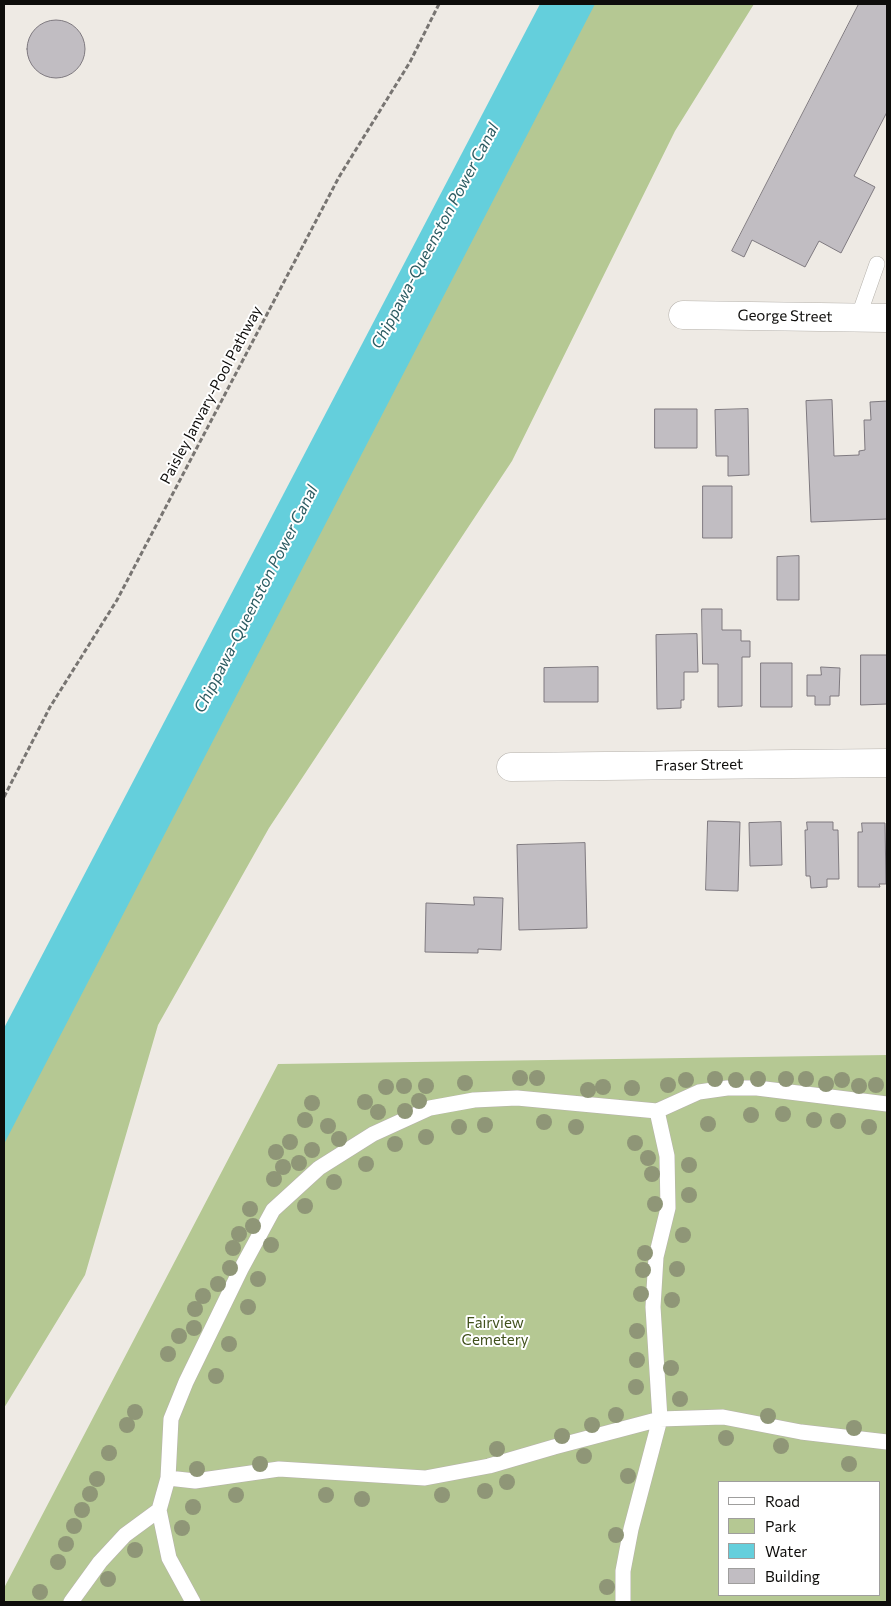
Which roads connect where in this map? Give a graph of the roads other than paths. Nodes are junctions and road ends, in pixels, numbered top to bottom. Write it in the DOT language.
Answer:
graph roads {
  1 [pos="877,264"];
  2 [pos="683,315"];
  3 [pos="858,318"];
  4 [pos="887,318"];
  5 [pos="887,763"];
  6 [pos="511,767"];
  7 [pos="887,1104"];
  8 [pos="656,1111"];
  9 [pos="660,1419"];
  10 [pos="887,1442"];
  11 [pos="168,1478"];
  12 [pos="159,1510"];
  13 [pos="71,1602"];
  14 [pos="194,1602"];
  15 [pos="622,1602"];
  1 -- 3 [label="lane"];
  2 -- 3 [label="street, George Street"];
  3 -- 4 [label="street, George Street"];
  5 -- 6 [label="street, Fraser Street"];
  7 -- 8 [label="lane"];
  8 -- 9 [label="lane"];
  8 -- 11 [label="lane"];
  9 -- 10 [label="lane"];
  9 -- 11 [label="lane"];
  9 -- 15 [label="lane"];
  11 -- 12 [label="lane"];
  12 -- 13 [label="lane"];
  12 -- 14 [label="lane"];
}
